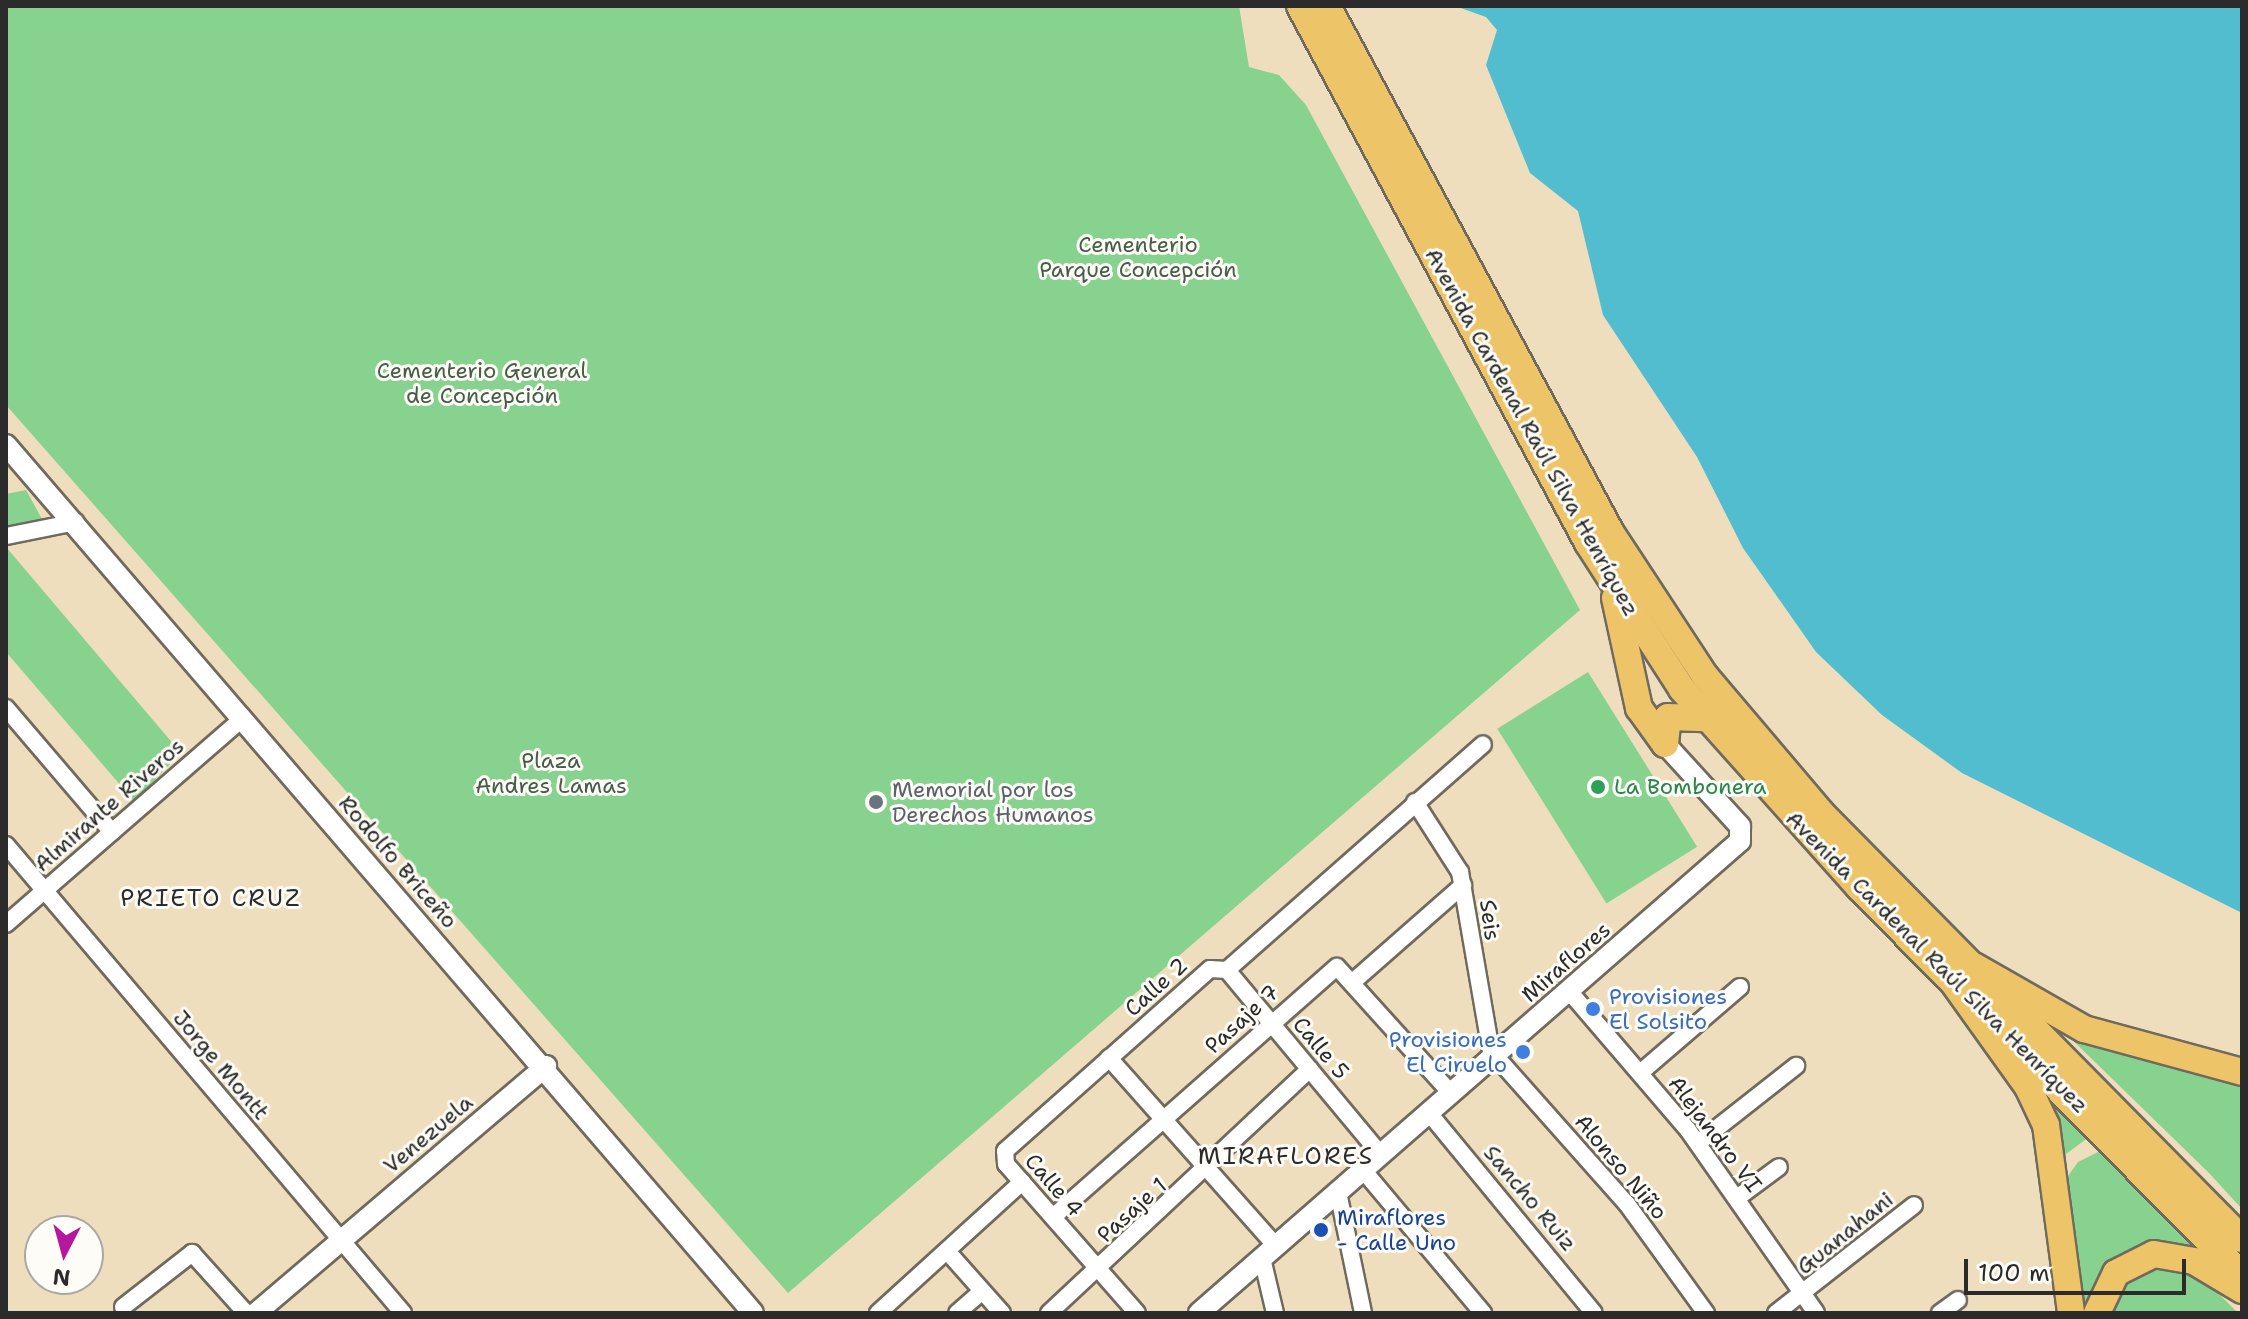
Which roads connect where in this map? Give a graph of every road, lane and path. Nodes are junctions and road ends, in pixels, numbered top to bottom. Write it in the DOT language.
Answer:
graph roads {
  1 [pos="1300,6"];
  2 [pos="1327,6"];
  3 [pos="6,445"];
  4 [pos="76,522"];
  5 [pos="6,536"];
  6 [pos="1611,579"];
  7 [pos="6,708"];
  8 [pos="1705,718"];
  9 [pos="241,720"];
  10 [pos="1483,744"];
  11 [pos="1665,744"];
  12 [pos="1415,802"];
  13 [pos="112,832"];
  14 [pos="6,845"];
  15 [pos="1463,885"];
  16 [pos="44,890"];
  17 [pos="6,924"];
  18 [pos="1974,966"];
  19 [pos="1227,970"];
  20 [pos="1950,978"];
  21 [pos="1355,980"];
  22 [pos="1740,987"];
  23 [pos="1569,991"];
  24 [pos="1271,1023"];
  25 [pos="1494,1056"];
  26 [pos="1109,1058"];
  27 [pos="546,1066"];
  28 [pos="1796,1066"];
  29 [pos="1310,1069"];
  30 [pos="2242,1072"];
  31 [pos="1640,1073"];
  32 [pos="1451,1093"];
  33 [pos="1429,1113"];
  34 [pos="1163,1119"];
  35 [pos="1698,1143"];
  36 [pos="1381,1155"];
  37 [pos="1004,1156"];
  38 [pos="1205,1167"];
  39 [pos="1779,1167"];
  40 [pos="1363,1170"];
  41 [pos="1022,1182"];
  42 [pos="1338,1192"];
  43 [pos="1737,1198"];
  44 [pos="1914,1205"];
  45 [pos="1053,1217"];
  46 [pos="2242,1239"];
  47 [pos="341,1240"];
  48 [pos="947,1251"];
  49 [pos="1269,1252"];
  50 [pos="1099,1269"];
  51 [pos="2242,1275"];
  52 [pos="2242,1290"];
  53 [pos="982,1291"];
  54 [pos="1805,1295"];
  55 [pos="1958,1300"];
  56 [pos="123,1307"];
  57 [pos="750,1312"];
  58 [pos="246,1313"];
  59 [pos="256,1313"];
  60 [pos="403,1313"];
  61 [pos="878,1313"];
  62 [pos="957,1313"];
  63 [pos="1002,1313"];
  64 [pos="1049,1313"];
  65 [pos="1137,1313"];
  66 [pos="1199,1313"];
  67 [pos="1275,1313"];
  68 [pos="1363,1313"];
  69 [pos="1483,1313"];
  70 [pos="1594,1313"];
  71 [pos="1706,1313"];
  72 [pos="1776,1313"];
  73 [pos="1816,1313"];
  74 [pos="1940,1313"];
  75 [pos="2071,1313"];
  76 [pos="2097,1313"];
  1 -- 6 [label="main road, Avenida Cardenal Raúl Silva Henríquez"];
  2 -- 18 [label="main road, Avenida Cardenal Raúl Silva Henríquez"];
  3 -- 4 [label="street, Rodolfo Briceño"];
  4 -- 5 [label="street"];
  4 -- 9 [label="street, Rodolfo Briceño"];
  6 -- 8 [label="main road, Avenida Cardenal Raúl Silva Henríquez"];
  6 -- 11 [label="main road"];
  7 -- 13 [label="street"];
  8 -- 11 [label="main road"];
  8 -- 20 [label="main road, Avenida Cardenal Raúl Silva Henríquez"];
  9 -- 13 [label="street, Almirante Riveros"];
  9 -- 27 [label="street, Rodolfo Briceño"];
  10 -- 12 [label="street, Calle 2"];
  11 -- 23 [label="street, Miraflores"];
  12 -- 15 [label="street, Seis"];
  12 -- 19 [label="street, Calle 2"];
  13 -- 16 [label="street, Almirante Riveros"];
  14 -- 16 [label="street, Jorge Montt"];
  15 -- 21 [label="street"];
  15 -- 25 [label="street, Seis"];
  16 -- 17 [label="street, Almirante Riveros"];
  16 -- 47 [label="street, Jorge Montt"];
  18 -- 30 [label="main road"];
  18 -- 46 [label="main road, Avenida Cardenal Raúl Silva Henríquez"];
  19 -- 24 [label="street, Calle 5"];
  19 -- 26 [label="street, Calle 2"];
  20 -- 51 [label="main road, Avenida Cardenal Raúl Silva Henríquez"];
  20 -- 75 [label="main road"];
  21 -- 24 [label="street, Pasaje 7"];
  21 -- 32 [label="street"];
  22 -- 31 [label="street"];
  23 -- 25 [label="street, Miraflores"];
  23 -- 31 [label="street, Alejandro VI"];
  24 -- 29 [label="street, Calle 5"];
  24 -- 34 [label="street, Pasaje 7"];
  25 -- 32 [label="street, Miraflores"];
  25 -- 71 [label="street, Alonso Niño"];
  26 -- 34 [label="street"];
  26 -- 37 [label="street, Calle 2"];
  27 -- 47 [label="street, Venezuela"];
  27 -- 57 [label="street, Rodolfo Briceño"];
  28 -- 35 [label="street"];
  29 -- 36 [label="street, Calle 5"];
  29 -- 38 [label="street, Pasaje 1"];
  31 -- 35 [label="street, Alejandro VI"];
  32 -- 33 [label="street, Miraflores"];
  33 -- 36 [label="street, Miraflores"];
  33 -- 70 [label="street, Sancho Ruiz"];
  34 -- 38 [label="street"];
  34 -- 45 [label="street, Pasaje 7"];
  35 -- 43 [label="street, Alejandro VI"];
  36 -- 40 [label="street, Miraflores"];
  37 -- 41 [label="street, Calle 4"];
  38 -- 49 [label="street"];
  38 -- 50 [label="street, Pasaje 1"];
  39 -- 43 [label="street"];
  40 -- 42 [label="street, Miraflores"];
  40 -- 69 [label="street"];
  41 -- 45 [label="street, Calle 4"];
  41 -- 48 [label="street"];
  42 -- 49 [label="street, Miraflores"];
  42 -- 68 [label="street"];
  43 -- 54 [label="street, Alejandro VI"];
  44 -- 54 [label="street, Guanahani"];
  45 -- 50 [label="street, Calle 4"];
  47 -- 59 [label="street, Venezuela"];
  47 -- 60 [label="street, Jorge Montt"];
  48 -- 53 [label="street"];
  48 -- 61 [label="street"];
  49 -- 66 [label="street, Miraflores"];
  49 -- 67 [label="street"];
  50 -- 64 [label="street, Pasaje 1"];
  50 -- 65 [label="street, Calle 4"];
  52 -- 76 [label="main road"];
  53 -- 62 [label="street"];
  53 -- 63 [label="street"];
  54 -- 72 [label="street, Guanahani"];
  54 -- 73 [label="street, Alejandro VI"];
  55 -- 74 [label="street"];
  56 -- 58 [label="street"];
}
